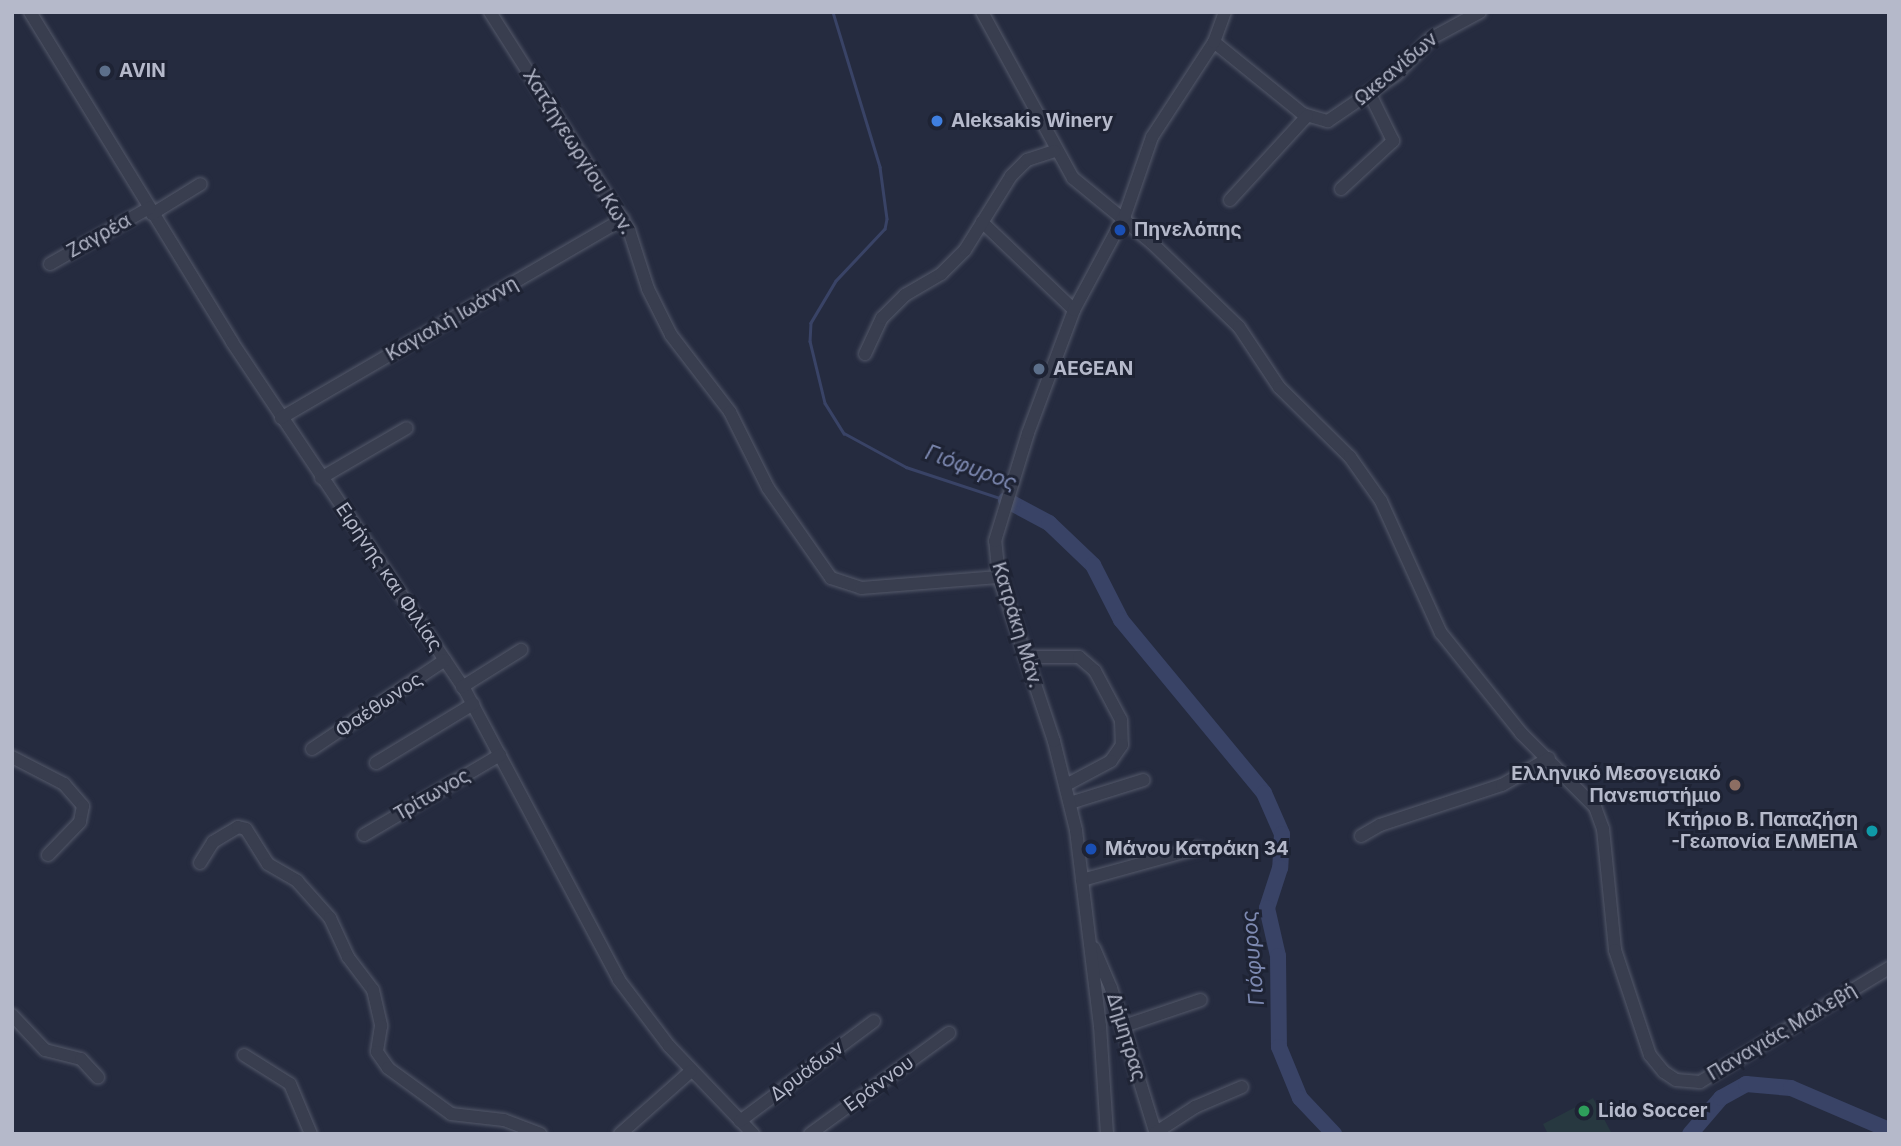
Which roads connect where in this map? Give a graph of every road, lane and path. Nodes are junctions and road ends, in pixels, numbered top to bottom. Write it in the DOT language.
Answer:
graph roads {
  1 [pos="30,12"];
  2 [pos="490,12"];
  3 [pos="982,12"];
  4 [pos="1225,12"];
  5 [pos="1480,12"];
  6 [pos="1457,17"];
  7 [pos="1214,42"];
  8 [pos="1370,93"];
  9 [pos="1307,116"];
  10 [pos="1055,151"];
  11 [pos="201,184"];
  12 [pos="1341,189"];
  13 [pos="1230,200"];
  14 [pos="151,211"];
  15 [pos="623,219"];
  16 [pos="1122,221"];
  17 [pos="982,222"];
  18 [pos="50,264"];
  19 [pos="1074,310"];
  20 [pos="865,354"];
  21 [pos="281,418"];
  22 [pos="407,428"];
  23 [pos="321,478"];
  24 [pos="999,577"];
  25 [pos="521,650"];
  26 [pos="1025,657"];
  27 [pos="445,660"];
  28 [pos="462,687"];
  29 [pos="473,704"];
  30 [pos="312,749"];
  31 [pos="500,755"];
  32 [pos="12,757"];
  33 [pos="1549,758"];
  34 [pos="376,763"];
  35 [pos="1144,780"];
  36 [pos="1066,785"];
  37 [pos="1070,803"];
  38 [pos="364,835"];
  39 [pos="1361,836"];
  40 [pos="1198,848"];
  41 [pos="48,855"];
  42 [pos="200,863"];
  43 [pos="1082,880"];
  44 [pos="1091,942"];
  45 [pos="1889,968"];
  46 [pos="1201,1000"];
  47 [pos="12,1015"];
  48 [pos="874,1021"];
  49 [pos="1124,1026"];
  50 [pos="949,1033"];
  51 [pos="244,1055"];
  52 [pos="691,1070"];
  53 [pos="98,1077"];
  54 [pos="1242,1087"];
  55 [pos="740,1121"];
  56 [pos="1156,1133"];
  57 [pos="310,1134"];
  58 [pos="540,1134"];
  59 [pos="620,1134"];
  60 [pos="753,1134"];
  61 [pos="810,1134"];
  62 [pos="1107,1134"];
  1 -- 14 [label="street, Ειρήνης και Φιλίας"];
  2 -- 15 [label="street, Χατζηγεωργίου Κων."];
  3 -- 10 [label="street"];
  4 -- 7 [label="street"];
  5 -- 6 [label="street, Ωκεανίδων"];
  6 -- 8 [label="street, Ωκεανίδων"];
  7 -- 9 [label="street"];
  7 -- 16 [label="street, Κατράκη Μάν."];
  8 -- 9 [label="street, Ωκεανίδων"];
  8 -- 12 [label="street"];
  9 -- 13 [label="street"];
  10 -- 16 [label="street"];
  10 -- 17 [label="street"];
  11 -- 14 [label="street, Ζαγρέα"];
  14 -- 18 [label="street, Ζαγρέα"];
  14 -- 21 [label="street, Ειρήνης και Φιλίας"];
  15 -- 21 [label="street, Καγιαλή Ιωάννη"];
  15 -- 24 [label="street, Χατζηγεωργίου Κων."];
  16 -- 19 [label="street, Κατράκη Μάν."];
  16 -- 33 [label="street, Παναγιάς Μαλεβή"];
  17 -- 19 [label="street"];
  17 -- 20 [label="street"];
  19 -- 24 [label="street, Κατράκη Μάν."];
  21 -- 23 [label="street, Ειρήνης και Φιλίας"];
  22 -- 23 [label="street"];
  23 -- 27 [label="street, Ειρήνης και Φιλίας"];
  24 -- 26 [label="street, Κατράκη Μάν."];
  25 -- 28 [label="street"];
  26 -- 36 [label="street, Κατράκη Μάν."];
  26 -- 36 [label="street"];
  27 -- 28 [label="street, Ειρήνης και Φιλίας"];
  27 -- 30 [label="street, Φαέθωνος"];
  28 -- 29 [label="street, Ειρήνης και Φιλίας"];
  29 -- 31 [label="street, Ειρήνης και Φιλίας"];
  29 -- 34 [label="street"];
  31 -- 38 [label="street, Τρίτωνος"];
  31 -- 52 [label="street, Ειρήνης και Φιλίας"];
  32 -- 41 [label="street"];
  33 -- 39 [label="street"];
  33 -- 45 [label="street, Παναγιάς Μαλεβή"];
  35 -- 37 [label="street"];
  36 -- 37 [label="street, Κατράκη Μάν."];
  37 -- 43 [label="street, Κατράκη Μάν."];
  40 -- 43 [label="street"];
  42 -- 58 [label="street"];
  43 -- 44 [label="street, Κατράκη Μάν."];
  44 -- 49 [label="street, Δήμητρας"];
  44 -- 62 [label="street, Κατράκη Μάν."];
  46 -- 49 [label="street"];
  47 -- 53 [label="street"];
  48 -- 55 [label="street, Δρυάδων"];
  49 -- 56 [label="street, Δήμητρας"];
  50 -- 61 [label="street, Εράννου"];
  51 -- 57 [label="street"];
  52 -- 55 [label="street, Ειρήνης και Φιλίας"];
  52 -- 59 [label="street"];
  54 -- 56 [label="street"];
  55 -- 60 [label="street, Ειρήνης και Φιλίας"];
}
